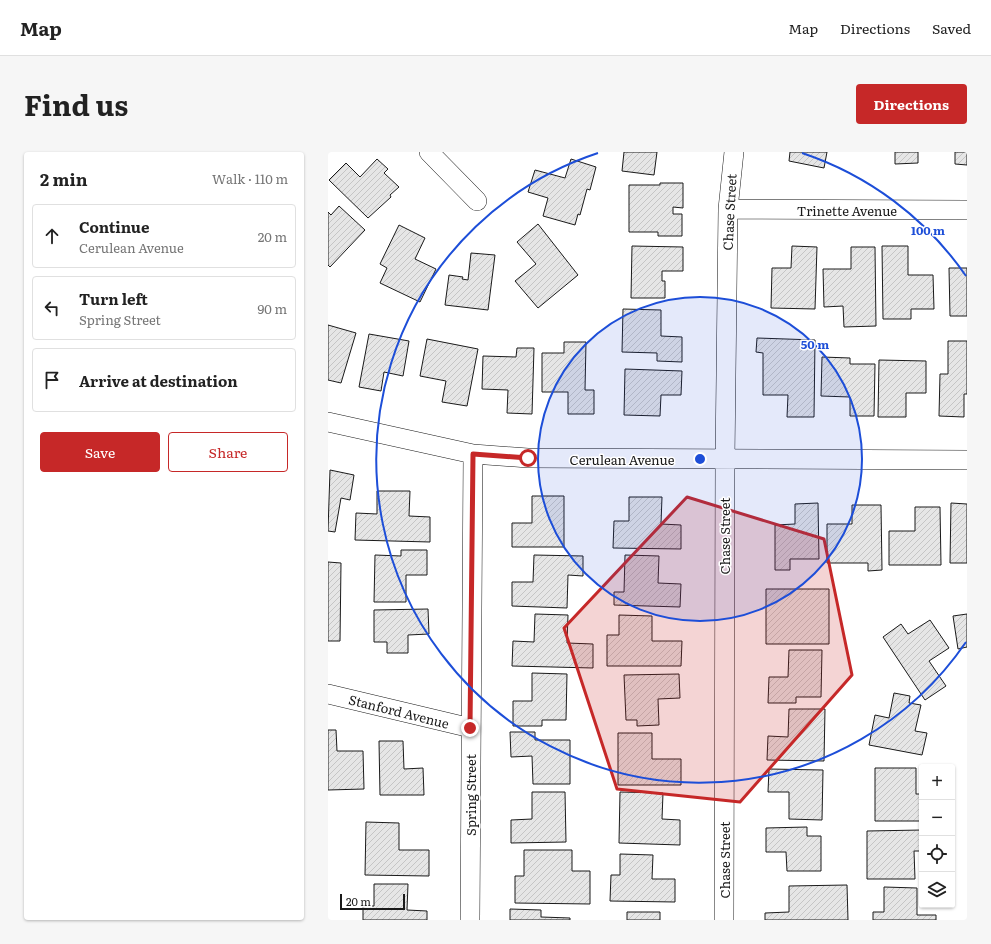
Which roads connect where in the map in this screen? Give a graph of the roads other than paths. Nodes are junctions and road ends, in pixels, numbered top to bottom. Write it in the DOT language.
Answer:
graph roads {
  1 [pos="430,152"];
  2 [pos="734,152"];
  3 [pos="477,201"];
  4 [pos="728,209"];
  5 [pos="967,210"];
  6 [pos="328,422"];
  7 [pos="473,454"];
  8 [pos="724,459"];
  9 [pos="967,460"];
  10 [pos="328,694"];
  11 [pos="470,728"];
  12 [pos="470,920"];
  13 [pos="724,920"];
  1 -- 3 [label="street"];
  2 -- 4 [label="street, Chase Street"];
  4 -- 5 [label="street, Trinette Avenue"];
  4 -- 8 [label="street, Chase Street"];
  6 -- 7 [label="street, Cerulean Avenue"];
  7 -- 8 [label="street, Cerulean Avenue"];
  7 -- 11 [label="street, Spring Street"];
  8 -- 9 [label="street, Cerulean Avenue"];
  8 -- 13 [label="street, Chase Street"];
  10 -- 11 [label="street, Stanford Avenue"];
  11 -- 12 [label="street, Spring Street"];
}
